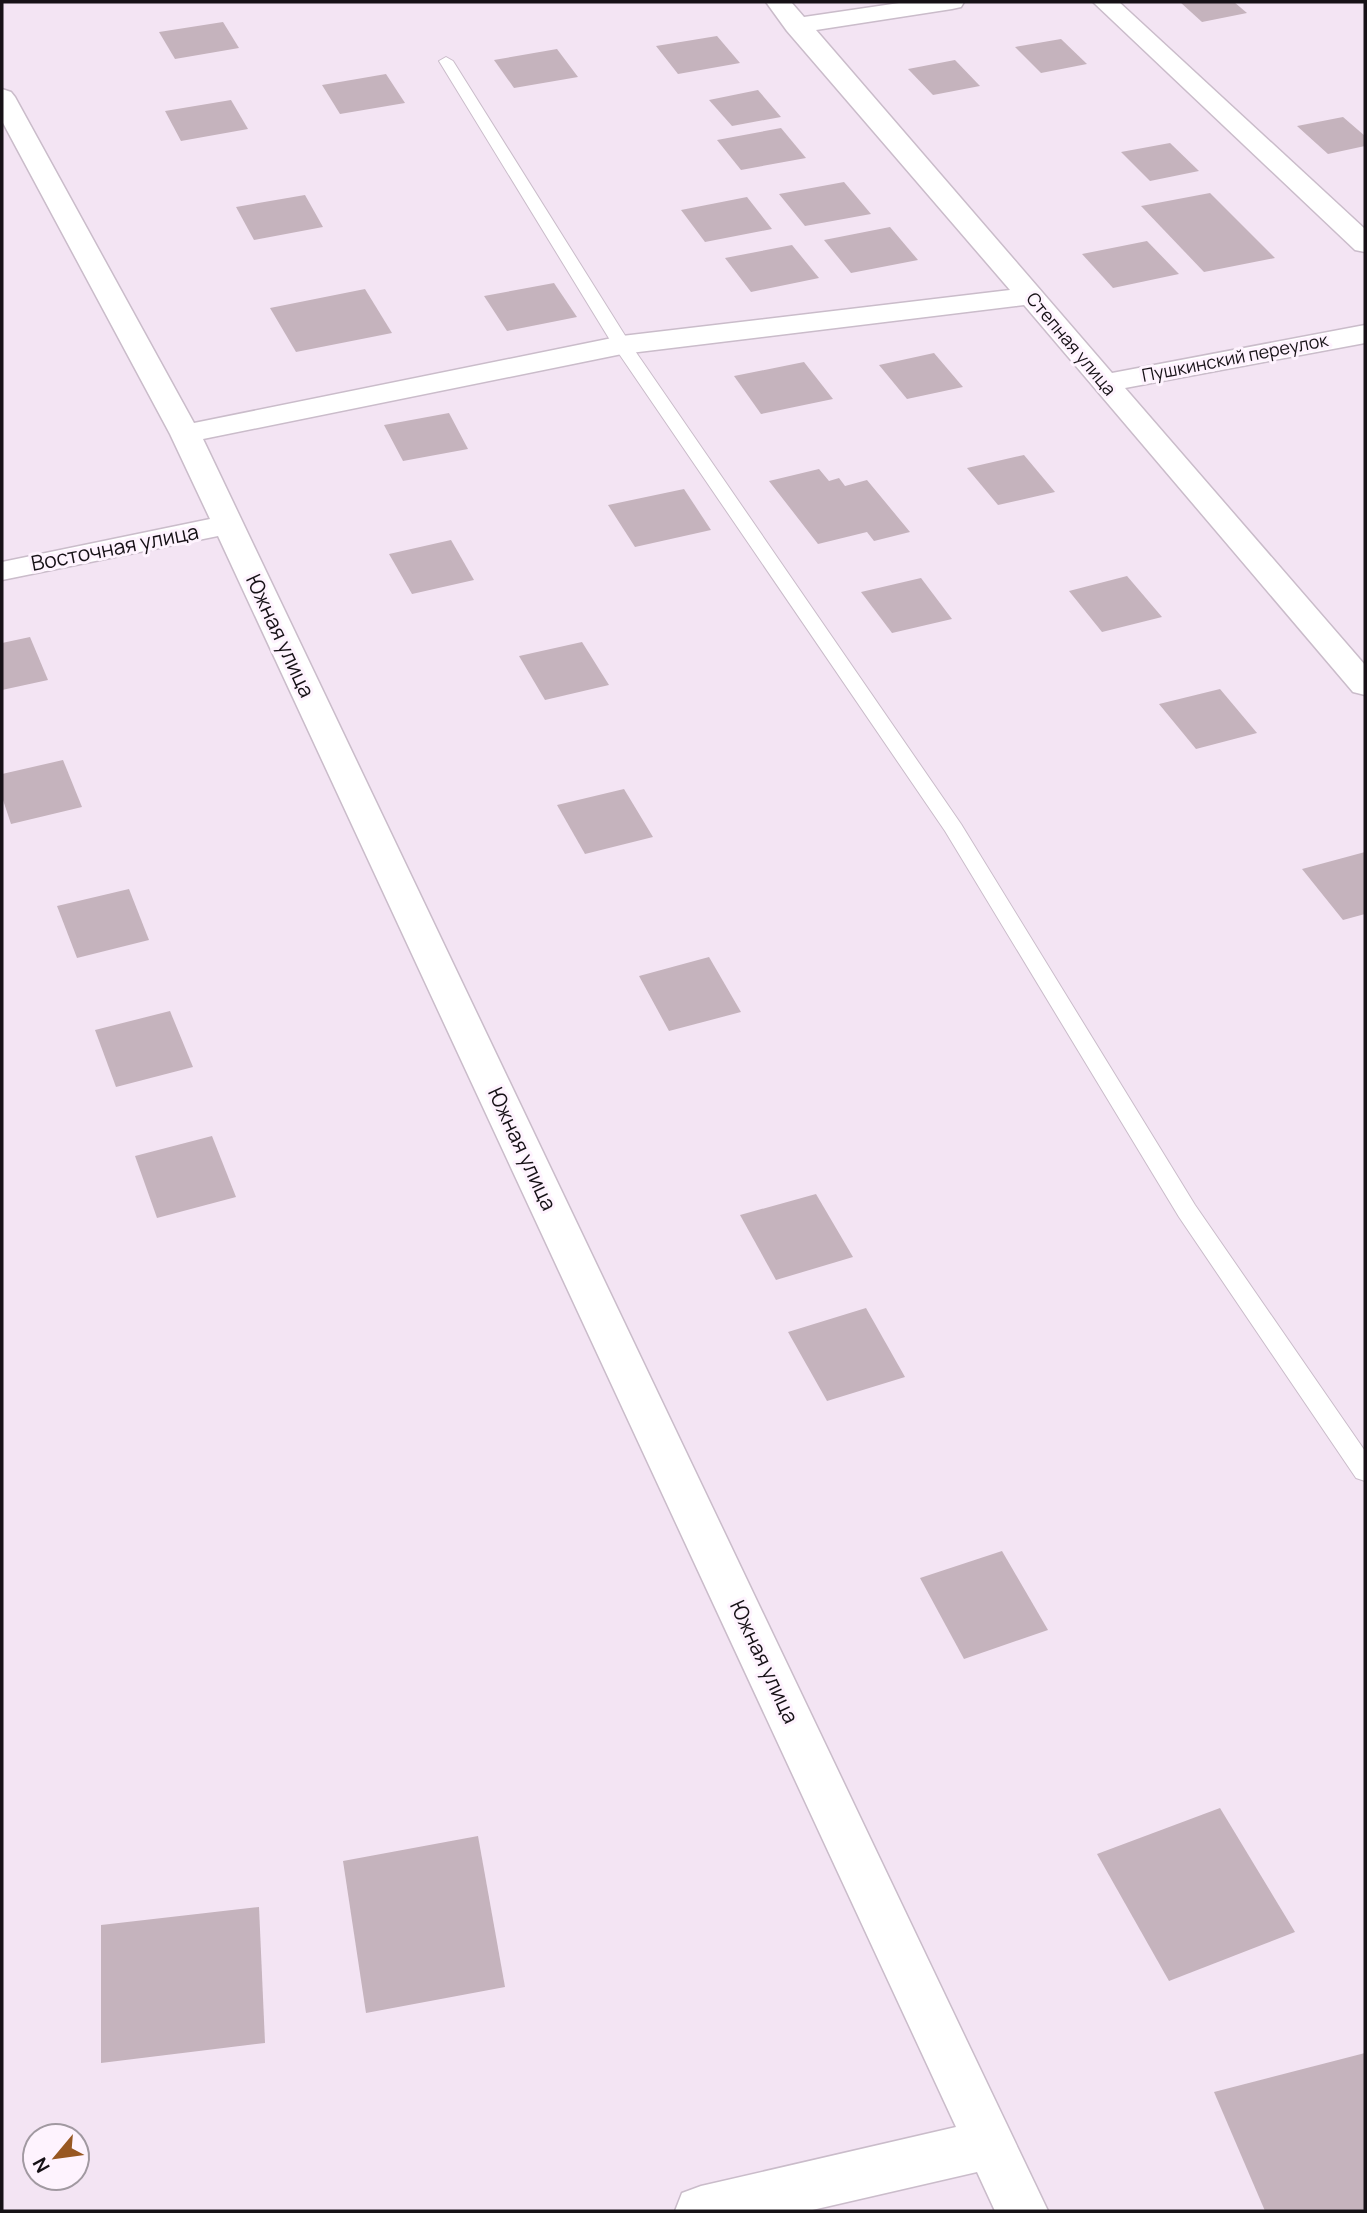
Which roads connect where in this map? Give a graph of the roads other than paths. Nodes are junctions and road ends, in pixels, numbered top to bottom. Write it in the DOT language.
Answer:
graph roads {
  1 [pos="778,2"];
  2 [pos="951,2"];
  3 [pos="1105,2"];
  4 [pos="796,26"];
  5 [pos="446,61"];
  6 [pos="6,117"];
  7 [pos="1365,244"];
  8 [pos="1031,296"];
  9 [pos="1365,334"];
  10 [pos="622,345"];
  11 [pos="1104,383"];
  12 [pos="185,434"];
  13 [pos="228,525"];
  14 [pos="2,571"];
  15 [pos="1365,685"];
  16 [pos="1365,1471"];
  17 [pos="991,2144"];
  18 [pos="701,2211"];
  19 [pos="1022,2211"];
  1 -- 4 [label="street, Степная улица"];
  2 -- 4 [label="street"];
  3 -- 7 [label="street"];
  4 -- 8 [label="street, Степная улица"];
  5 -- 10 [label="lane"];
  6 -- 12 [label="street, Южная улица"];
  8 -- 10 [label="street"];
  8 -- 11 [label="street, Степная улица"];
  9 -- 11 [label="street, Пушкинский переулок"];
  10 -- 12 [label="street"];
  10 -- 16 [label="lane"];
  11 -- 15 [label="street, Степная улица"];
  12 -- 13 [label="street, Южная улица"];
  13 -- 14 [label="street, Восточная улица"];
  13 -- 17 [label="street, Южная улица"];
  17 -- 18 [label="street"];
  17 -- 19 [label="street, Южная улица"];
}
